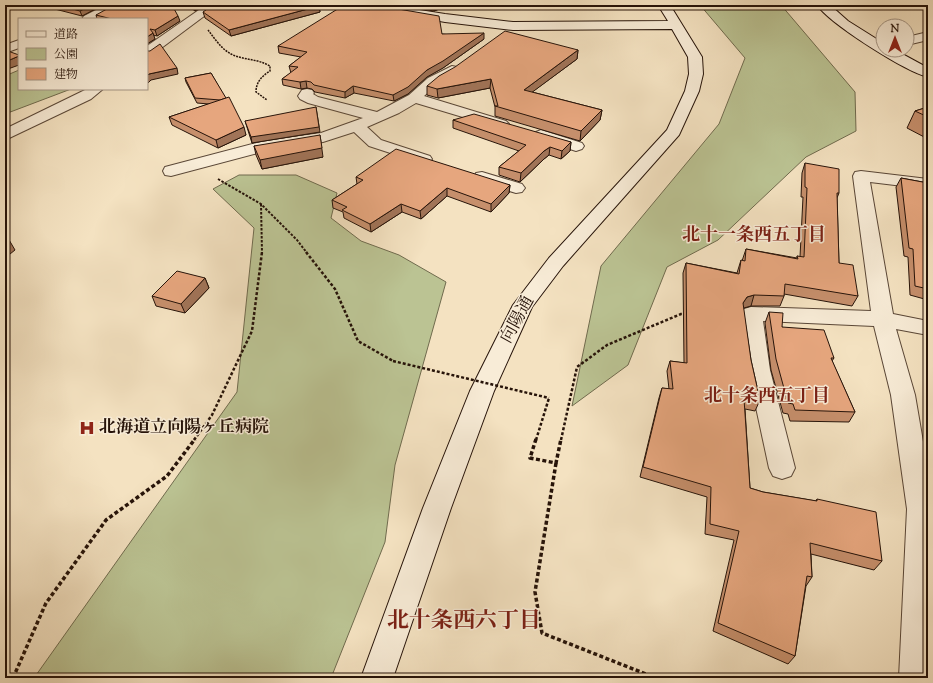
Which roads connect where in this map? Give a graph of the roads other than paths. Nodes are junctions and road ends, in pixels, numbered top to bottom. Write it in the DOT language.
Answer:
graph roads {
  1 [pos="115,5"];
  2 [pos="213,5"];
  3 [pos="368,5"];
  4 [pos="664,5"];
  5 [pos="823,5"];
  6 [pos="90,18"];
  7 [pos="677,25"];
  8 [pos="513,26"];
  9 [pos="928,36"];
  10 [pos="915,39"];
  11 [pos="494,40"];
  12 [pos="875,43"];
  13 [pos="18,44"];
  14 [pos="5,49"];
  15 [pos="148,51"];
  16 [pos="901,58"];
  17 [pos="463,62"];
  18 [pos="928,73"];
  19 [pos="95,90"];
  20 [pos="307,93"];
  21 [pos="414,98"];
  22 [pos="378,117"];
  23 [pos="357,126"];
  24 [pos="5,135"];
  25 [pos="576,146"];
  26 [pos="435,162"];
  27 [pos="171,171"];
  28 [pos="465,172"];
  29 [pos="928,184"];
  30 [pos="516,188"];
  31 [pos="884,319"];
  32 [pos="928,328"];
  33 [pos="782,468"];
  34 [pos="377,678"];
  35 [pos="915,678"];
  1 -- 6 [label="street"];
  2 -- 15 [label="street"];
  3 -- 8 [label="street"];
  4 -- 7 [label="street, 向陽通"];
  5 -- 12 [label="street"];
  7 -- 8 [label="street"];
  7 -- 34 [label="street, 向陽通"];
  8 -- 11 [label="street"];
  9 -- 10 [label="street"];
  13 -- 14 [label="street"];
  16 -- 18 [label="street"];
  17 -- 21 [label="street"];
  19 -- 24 [label="street"];
  20 -- 22 [label="street"];
  21 -- 22 [label="street"];
  21 -- 25 [label="street"];
  22 -- 23 [label="street"];
  23 -- 26 [label="street"];
  23 -- 27 [label="street"];
  28 -- 30 [label="street"];
  29 -- 31 [label="street"];
  31 -- 32 [label="street"];
  31 -- 33 [label="street"];
  31 -- 35 [label="street"];
}
